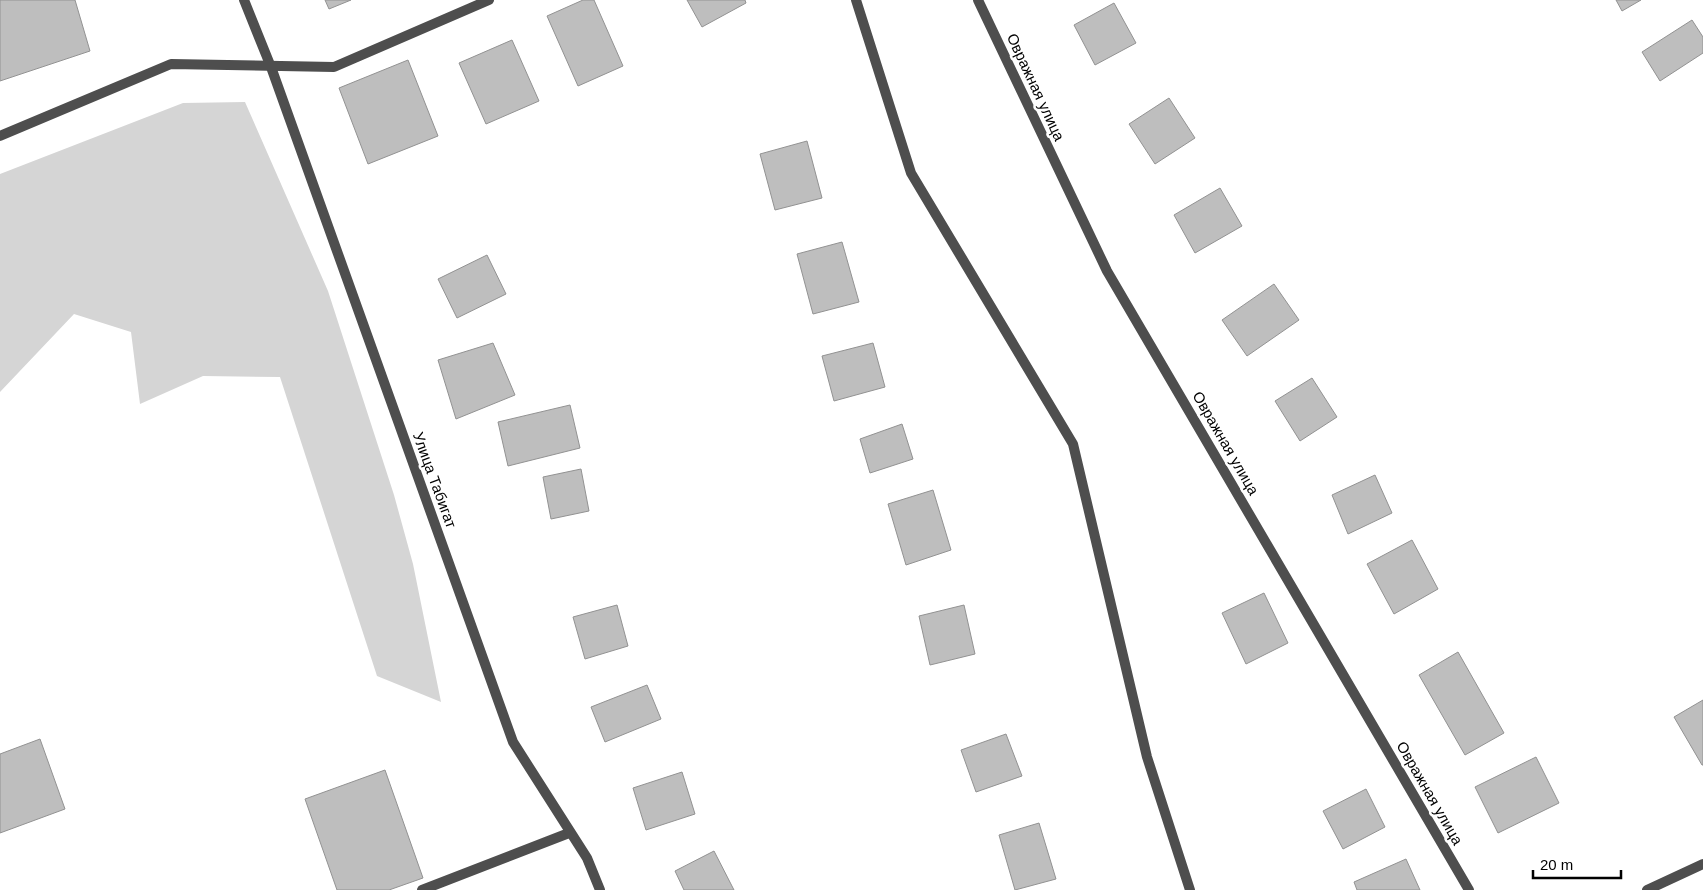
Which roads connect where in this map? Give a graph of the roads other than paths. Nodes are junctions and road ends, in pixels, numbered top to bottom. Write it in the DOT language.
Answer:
graph roads {
  1 [pos="244,0"];
  2 [pos="489,0"];
  3 [pos="856,0"];
  4 [pos="978,0"];
  5 [pos="271,67"];
  6 [pos="0,136"];
  7 [pos="569,833"];
  8 [pos="1703,864"];
  9 [pos="422,890"];
  10 [pos="600,890"];
  11 [pos="1190,890"];
  12 [pos="1469,890"];
  13 [pos="1647,890"];
  1 -- 5 [label="street, Улица Табигат"];
  2 -- 5 [label="street"];
  3 -- 11 [label="street"];
  4 -- 12 [label="street, Овражная улица"];
  5 -- 6 [label="street"];
  5 -- 7 [label="street, Улица Табигат"];
  7 -- 9 [label="street"];
  7 -- 10 [label="street, Улица Табигат"];
  8 -- 13 [label="street"];
}
